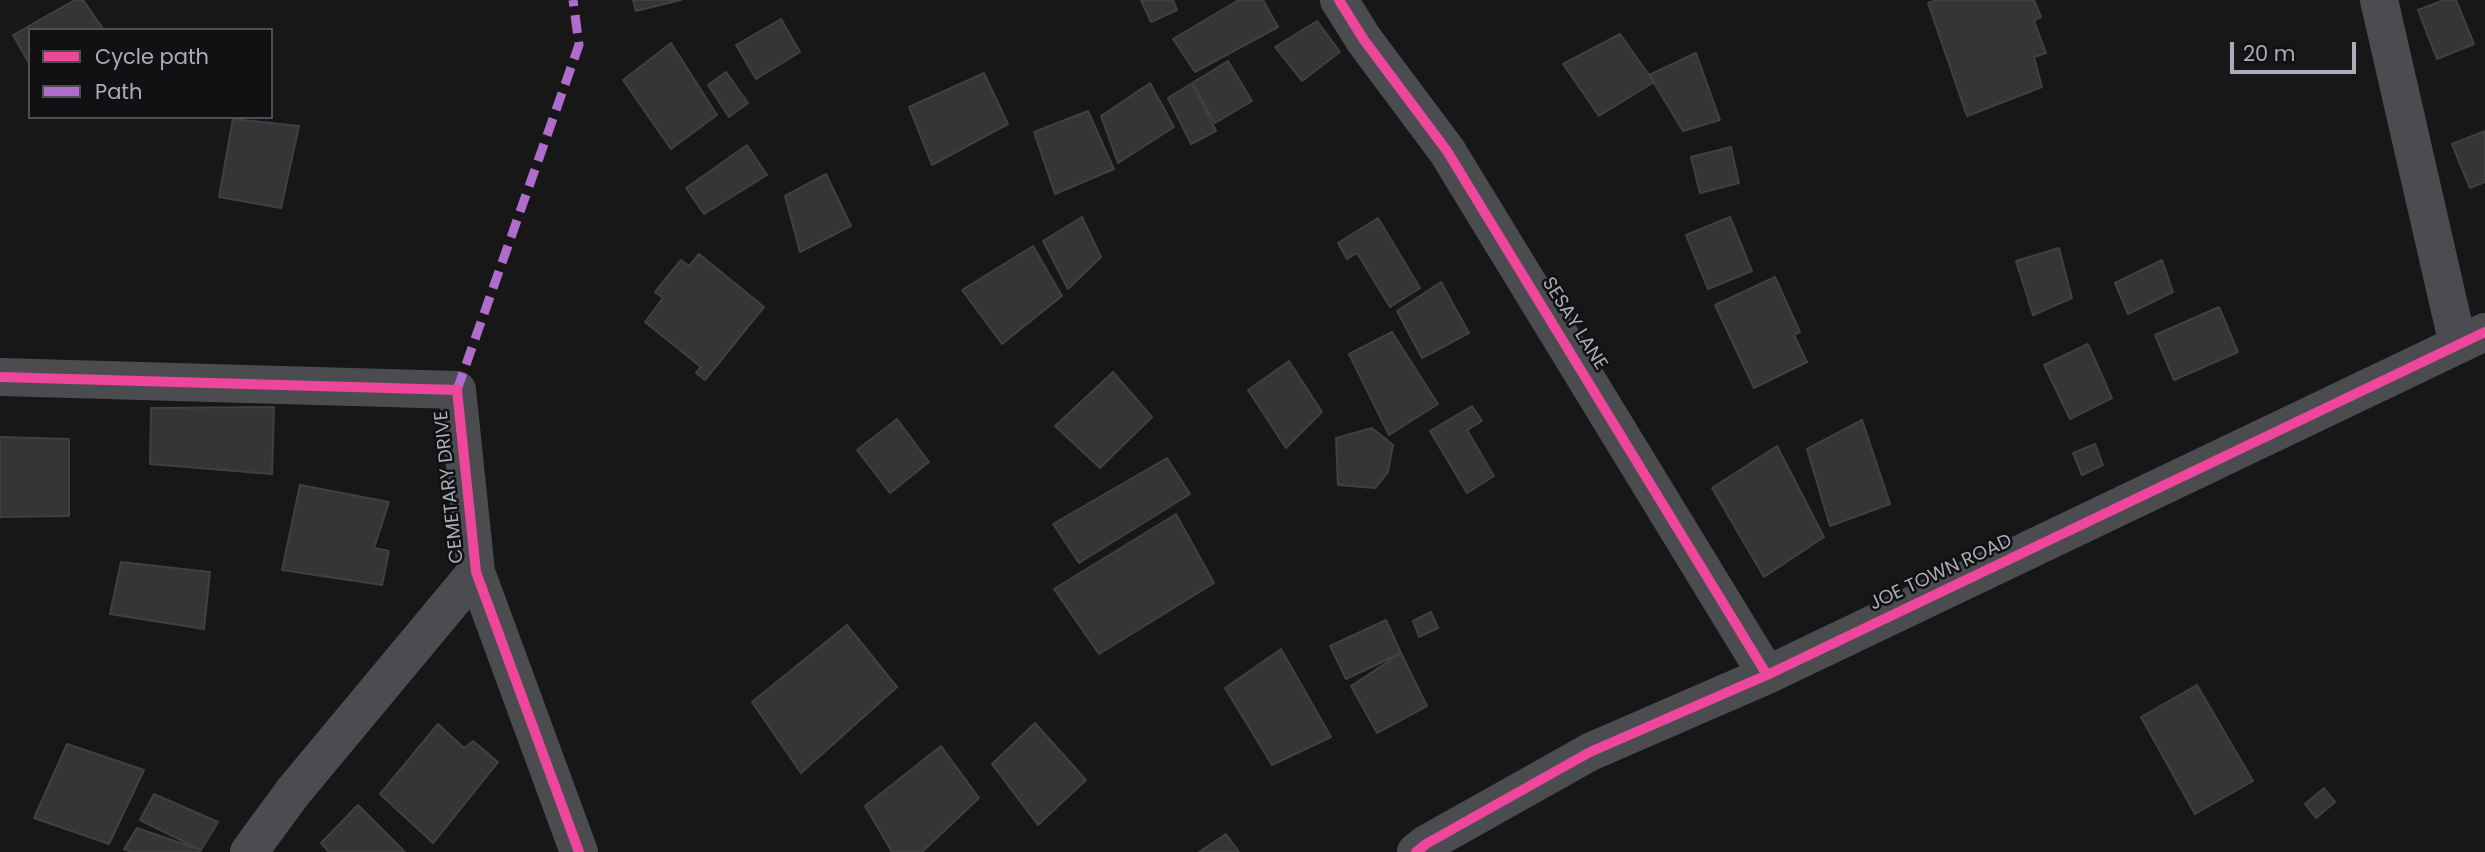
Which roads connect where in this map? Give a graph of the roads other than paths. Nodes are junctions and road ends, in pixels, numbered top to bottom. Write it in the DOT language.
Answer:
graph roads {
  1 [pos="1339,0"];
  2 [pos="2379,0"];
  3 [pos="2472,338"];
  4 [pos="0,377"];
  5 [pos="476,572"];
  6 [pos="1767,675"];
  7 [pos="1425,849"];
  8 [pos="249,852"];
  9 [pos="579,852"];
  1 -- 6 [label="street, SESAY LANE"];
  2 -- 3 [label="street"];
  3 -- 6 [label="street, JOE TOWN ROAD"];
  4 -- 5 [label="street, CEMETARY DRIVE"];
  5 -- 8 [label="street"];
  5 -- 9 [label="street, CEMETARY DRIVE"];
  6 -- 7 [label="street, JOE TOWN ROAD"];
}
